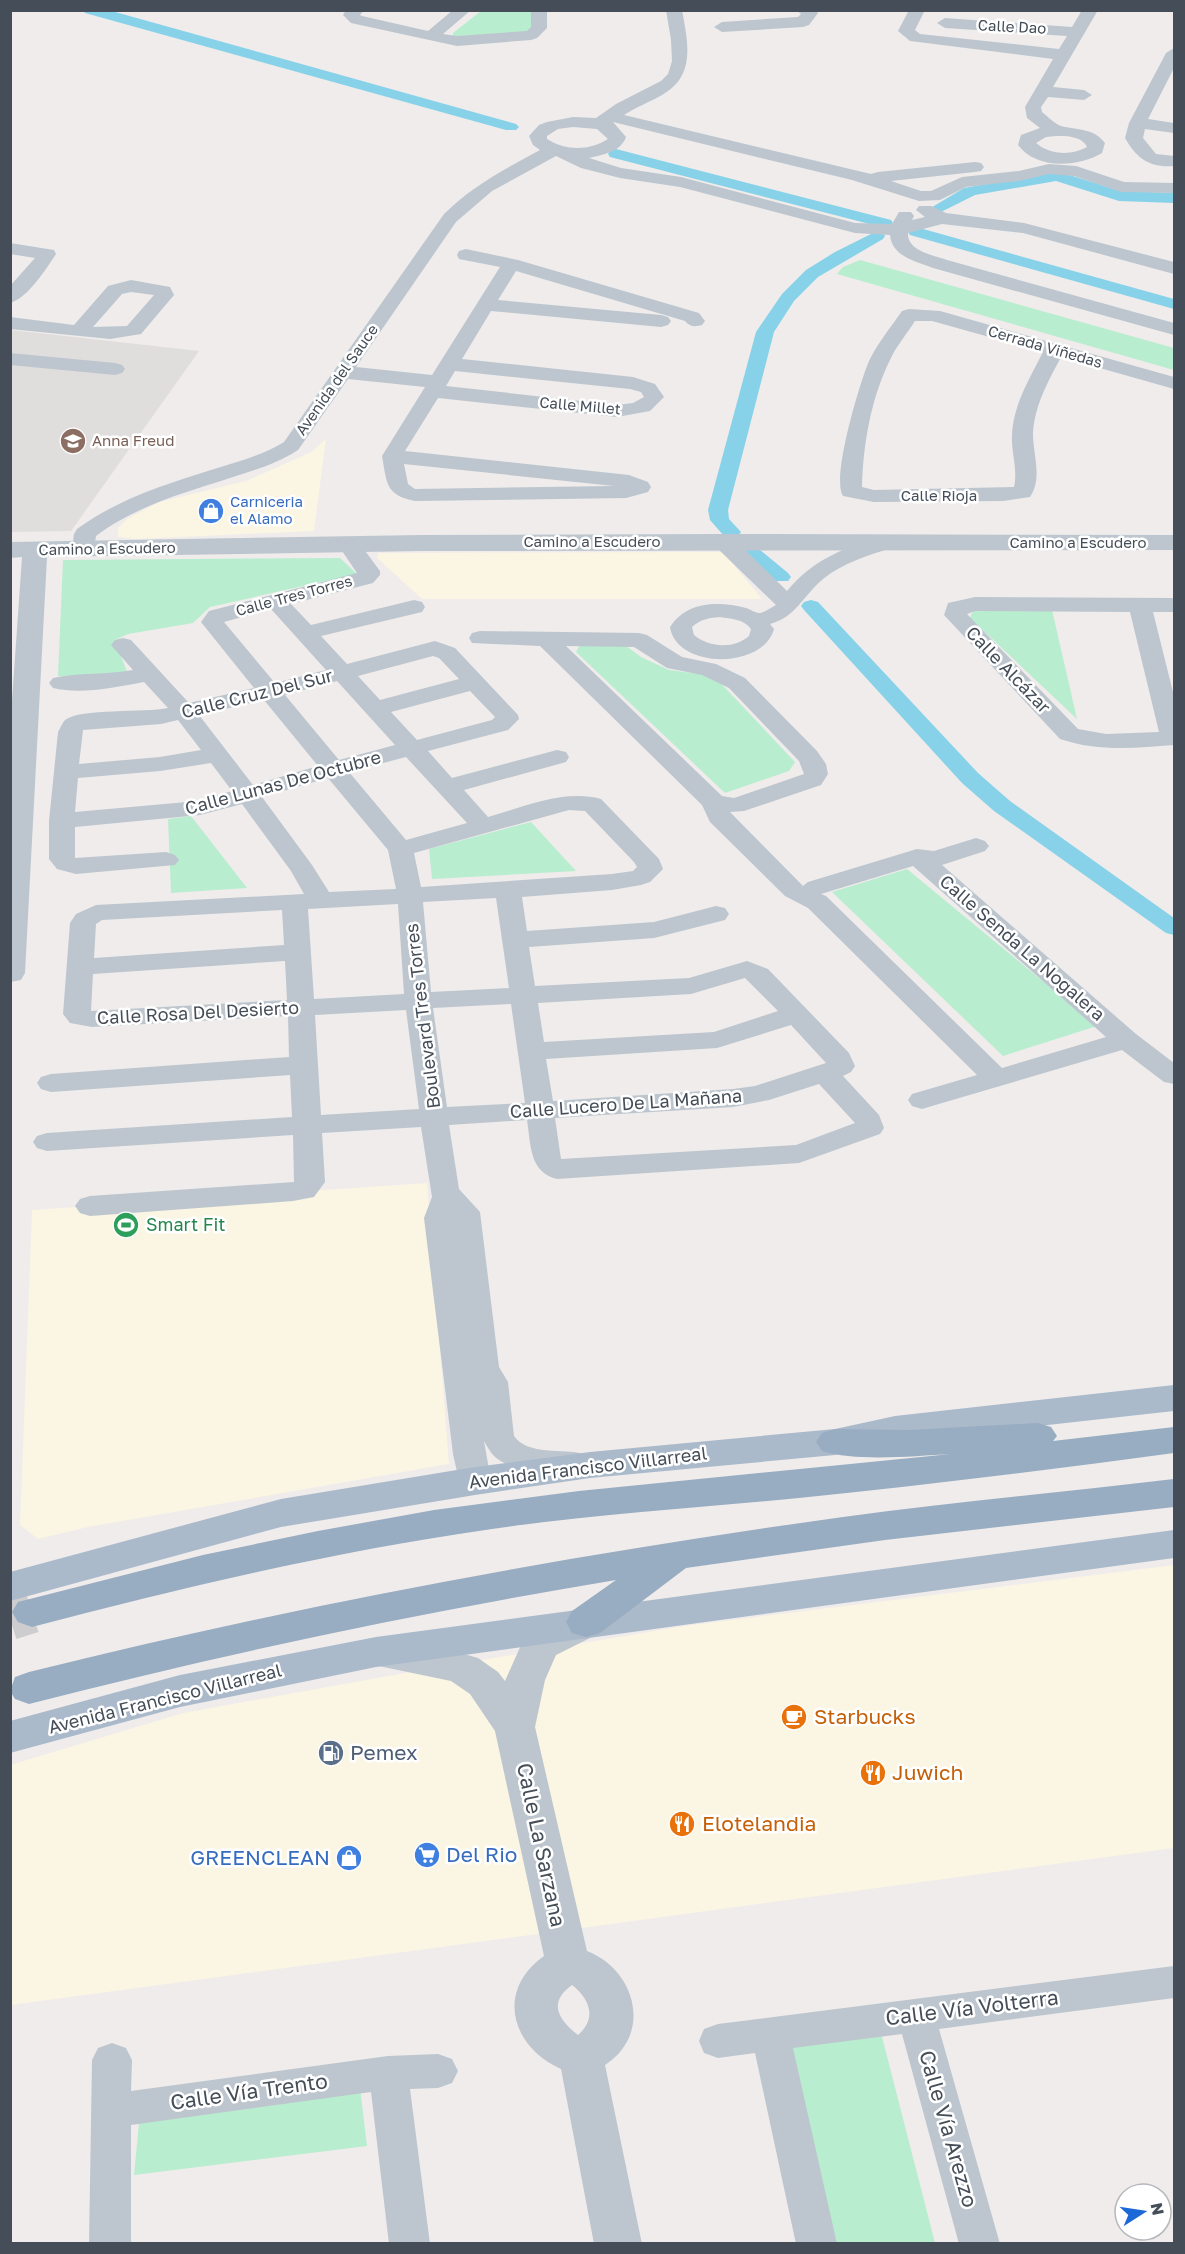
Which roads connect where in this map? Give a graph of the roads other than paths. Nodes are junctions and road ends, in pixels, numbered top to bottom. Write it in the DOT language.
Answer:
graph roads {
  1 [pos="464,10"];
  2 [pos="539,10"];
  3 [pos="674,10"];
  4 [pos="804,10"];
  5 [pos="1090,10"];
  6 [pos="354,14"];
  7 [pos="914,16"];
  8 [pos="755,18"];
  9 [pos="722,27"];
  10 [pos="1077,32"];
  11 [pos="430,37"];
  12 [pos="1060,52"];
  13 [pos="1173,58"];
  14 [pos="1166,85"];
  15 [pos="1042,91"];
  16 [pos="1021,95"];
  17 [pos="1084,95"];
  18 [pos="604,120"];
  19 [pos="1174,128"];
  20 [pos="1056,130"];
  21 [pos="1137,136"];
  22 [pos="1094,143"];
  23 [pos="559,151"];
  24 [pos="1039,154"];
  25 [pos="1174,161"];
  26 [pos="957,170"];
  27 [pos="858,176"];
  28 [pos="1174,188"];
  29 [pos="929,198"];
  30 [pos="942,218"];
  31 [pos="898,230"];
  32 [pos="10,248"];
  33 [pos="466,255"];
  34 [pos="511,264"];
  35 [pos="1174,268"];
  36 [pos="10,297"];
  37 [pos="485,305"];
  38 [pos="10,323"];
  39 [pos="1174,329"];
  40 [pos="80,330"];
  41 [pos="1055,349"];
  42 [pos="10,359"];
  43 [pos="347,366"];
  44 [pos="115,369"];
  45 [pos="442,377"];
  46 [pos="1174,383"];
  47 [pos="392,456"];
  48 [pos="856,494"];
  49 [pos="724,542"];
  50 [pos="884,543"];
  51 [pos="1174,543"];
  52 [pos="349,545"];
  53 [pos="83,549"];
  54 [pos="23,550"];
  55 [pos="276,601"];
  56 [pos="789,604"];
  57 [pos="1140,605"];
  58 [pos="1174,605"];
  59 [pos="414,607"];
  60 [pos="217,616"];
  61 [pos="758,620"];
  62 [pos="306,633"];
  63 [pos="480,638"];
  64 [pos="546,639"];
  65 [pos="687,642"];
  66 [pos="123,645"];
  67 [pos="657,650"];
  68 [pos="705,659"];
  69 [pos="342,672"];
  70 [pos="149,674"];
  71 [pos="475,682"];
  72 [pos="61,683"];
  73 [pos="269,692"];
  74 [pos="375,709"];
  75 [pos="184,712"];
  76 [pos="1174,738"];
  77 [pos="412,749"];
  78 [pos="216,755"];
  79 [pos="557,757"];
  80 [pos="333,769"];
  81 [pos="67,772"];
  82 [pos="447,787"];
  83 [pos="248,795"];
  84 [pos="16,798"];
  85 [pos="724,804"];
  86 [pos="62,821"];
  87 [pos="483,826"];
  88 [pos="976,846"];
  89 [pos="400,849"];
  90 [pos="917,857"];
  91 [pos="166,860"];
  92 [pos="508,890"];
  93 [pos="817,895"];
  94 [pos="410,896"];
  95 [pos="308,901"];
  96 [pos="716,914"];
  97 [pos="516,940"];
  98 [pos="297,952"];
  99 [pos="11,956"];
  100 [pos="81,967"];
  101 [pos="524,995"];
  102 [pos="418,1001"];
  103 [pos="301,1008"];
  104 [pos="796,1014"];
  105 [pos="1126,1040"];
  106 [pos="532,1051"];
  107 [pos="304,1065"];
  108 [pos="824,1073"];
  109 [pos="1174,1076"];
  110 [pos="996,1078"];
  111 [pos="51,1083"];
  112 [pos="921,1100"];
  113 [pos="541,1111"];
  114 [pos="435,1118"];
  115 [pos="307,1126"];
  116 [pos="47,1142"];
  117 [pos="90,1206"];
  118 [pos="472,1368"];
  119 [pos="1174,1398"];
  120 [pos="1174,1430"];
  121 [pos="1174,1440"];
  122 [pos="835,1442"];
  123 [pos="590,1465"];
  124 [pos="475,1481"];
  125 [pos="1174,1493"];
  126 [pos="1174,1544"];
  127 [pos="675,1556"];
  128 [pos="21,1600"];
  129 [pos="586,1622"];
  130 [pos="375,1652"];
  131 [pos="29,1688"];
  132 [pos="515,1727"];
  133 [pos="10,1737"];
  134 [pos="568,1963"];
  135 [pos="1174,1982"];
  136 [pos="916,2015"];
  137 [pos="770,2034"];
  138 [pos="718,2041"];
  139 [pos="581,2056"];
  140 [pos="112,2060"];
  141 [pos="438,2070"];
  142 [pos="388,2073"];
  143 [pos="110,2111"];
  144 [pos="110,2244"];
  145 [pos="410,2244"];
  146 [pos="618,2244"];
  147 [pos="817,2244"];
  148 [pos="980,2244"];
  1 -- 11 [label="street"];
  2 -- 11 [label="street"];
  3 -- 18 [label="street"];
  4 -- 8 [label="street"];
  5 -- 10 [label="street"];
  6 -- 11 [label="street"];
  7 -- 10 [label="street, Calle Dao"];
  7 -- 12 [label="street"];
  8 -- 9 [label="street"];
  10 -- 12 [label="street"];
  12 -- 15 [label="street"];
  12 -- 16 [label="street"];
  13 -- 14 [label="street"];
  14 -- 21 [label="street"];
  15 -- 17 [label="street"];
  15 -- 20 [label="street"];
  18 -- 23 [label="street"];
  18 -- 23 [label="street"];
  18 -- 27 [label="street"];
  19 -- 21 [label="street"];
  20 -- 22 [label="street"];
  20 -- 24 [label="street"];
  21 -- 22 [label="street"];
  21 -- 25 [label="street"];
  22 -- 24 [label="street"];
  23 -- 31 [label="street"];
  23 -- 43 [label="street, Avenida del Sauce"];
  24 -- 26 [label="street"];
  26 -- 27 [label="street"];
  26 -- 29 [label="street"];
  27 -- 29 [label="street"];
  28 -- 29 [label="street"];
  29 -- 30 [label="street"];
  29 -- 31 [label="street"];
  30 -- 31 [label="street"];
  30 -- 35 [label="street"];
  31 -- 39 [label="street"];
  32 -- 36 [label="street"];
  33 -- 34 [label="street"];
  34 -- 37 [label="street"];
  34 -- 37 [label="street"];
  37 -- 45 [label="street"];
  38 -- 40 [label="street"];
  41 -- 46 [label="street, Cerrada Viñedas"];
  41 -- 48 [label="street, Calle Rioja"];
  41 -- 48 [label="street, Cerrada Viñedas"];
  42 -- 44 [label="street"];
  43 -- 45 [label="street"];
  43 -- 53 [label="street, Avenida del Sauce"];
  45 -- 45 [label="street, Calle Millet"];
  45 -- 47 [label="street"];
  47 -- 47 [label="street"];
  49 -- 50 [label="street, Camino a Escudero"];
  49 -- 52 [label="street, Camino a Escudero"];
  49 -- 56 [label="street"];
  50 -- 51 [label="street, Camino a Escudero"];
  50 -- 56 [label="street"];
  52 -- 53 [label="street, Camino a Escudero"];
  52 -- 55 [label="street, Calle Tres Torres"];
  53 -- 54 [label="street, Camino a Escudero"];
  54 -- 84 [label="street"];
  55 -- 60 [label="street, Calle Tres Torres"];
  55 -- 62 [label="street"];
  56 -- 61 [label="street"];
  57 -- 58 [label="street, Calle Alcázar"];
  57 -- 76 [label="street"];
  57 -- 76 [label="street, Calle Alcázar"];
  59 -- 62 [label="street"];
  60 -- 73 [label="street, Boulevard Tres Torres"];
  61 -- 65 [label="street"];
  61 -- 68 [label="street"];
  62 -- 69 [label="street"];
  63 -- 64 [label="street"];
  64 -- 67 [label="street"];
  64 -- 85 [label="street"];
  65 -- 67 [label="street"];
  65 -- 68 [label="street"];
  66 -- 70 [label="street"];
  67 -- 68 [label="street"];
  68 -- 85 [label="street"];
  69 -- 71 [label="street, Calle Cruz Del Sur"];
  69 -- 73 [label="street, Calle Cruz Del Sur"];
  69 -- 74 [label="street"];
  70 -- 72 [label="street"];
  70 -- 75 [label="street"];
  71 -- 74 [label="street"];
  71 -- 77 [label="street, Calle Lunas De Octubre"];
  73 -- 75 [label="street, Calle Cruz Del Sur"];
  73 -- 80 [label="street, Boulevard Tres Torres"];
  74 -- 77 [label="street"];
  75 -- 78 [label="street"];
  75 -- 81 [label="street, Calle Cruz Del Sur"];
  77 -- 80 [label="street, Calle Lunas De Octubre"];
  77 -- 82 [label="street"];
  78 -- 81 [label="street"];
  78 -- 83 [label="street"];
  79 -- 82 [label="street"];
  80 -- 83 [label="street, Calle Lunas De Octubre"];
  80 -- 89 [label="street, Boulevard Tres Torres"];
  81 -- 86 [label="street"];
  82 -- 87 [label="street"];
  83 -- 86 [label="street, Calle Lunas De Octubre"];
  83 -- 95 [label="street"];
  84 -- 99 [label="street"];
  85 -- 93 [label="street"];
  86 -- 91 [label="street"];
  87 -- 89 [label="street"];
  87 -- 92 [label="street, Calle Rosa Del Desierto"];
  88 -- 90 [label="street, Calle Senda La Nogalera"];
  89 -- 94 [label="street, Boulevard Tres Torres"];
  90 -- 93 [label="street, Calle Senda La Nogalera"];
  90 -- 105 [label="street, Calle Senda La Nogalera"];
  92 -- 94 [label="street, Calle Rosa Del Desierto"];
  92 -- 97 [label="street"];
  93 -- 110 [label="street"];
  94 -- 95 [label="street, Calle Rosa Del Desierto"];
  94 -- 102 [label="street, Boulevard Tres Torres"];
  95 -- 98 [label="street"];
  95 -- 100 [label="street, Calle Rosa Del Desierto"];
  96 -- 97 [label="street"];
  97 -- 101 [label="street"];
  98 -- 100 [label="street"];
  98 -- 103 [label="street"];
  100 -- 103 [label="street, Calle Rosa Del Desierto"];
  101 -- 102 [label="street"];
  101 -- 104 [label="street"];
  101 -- 106 [label="street"];
  102 -- 103 [label="street, Calle Rosa Del Desierto"];
  102 -- 114 [label="street, Boulevard Tres Torres"];
  103 -- 107 [label="street"];
  104 -- 106 [label="street"];
  104 -- 108 [label="street"];
  105 -- 109 [label="street, Calle Senda La Nogalera"];
  105 -- 110 [label="street, Calle Senda La Nogalera"];
  106 -- 113 [label="street"];
  107 -- 111 [label="street"];
  107 -- 115 [label="street"];
  108 -- 113 [label="street, Calle Lucero De La Mañana"];
  108 -- 113 [label="street"];
  110 -- 112 [label="street, Calle Senda La Nogalera"];
  113 -- 114 [label="street, Calle Lucero De La Mañana"];
  114 -- 115 [label="street, Calle Lucero De La Mañana"];
  114 -- 118 [label="street, Boulevard Tres Torres"];
  115 -- 116 [label="street, Calle Lucero De La Mañana"];
  115 -- 117 [label="street"];
  118 -- 123 [label="street"];
  118 -- 124 [label="street"];
  119 -- 122 [label="main road, Avenida Francisco Villarreal"];
  120 -- 122 [label="highway"];
  121 -- 128 [label="highway, Avenida Francisco Villarreal"];
  122 -- 123 [label="main road, Avenida Francisco Villarreal"];
  123 -- 124 [label="main road, Avenida Francisco Villarreal"];
  124 -- 128 [label="main road, Avenida Francisco Villarreal"];
  125 -- 127 [label="highway"];
  126 -- 129 [label="main road, Avenida Francisco Villarreal"];
  127 -- 129 [label="highway"];
  127 -- 131 [label="highway"];
  129 -- 130 [label="main road, Avenida Francisco Villarreal"];
  129 -- 132 [label="street, Calle La Sarzana"];
  130 -- 132 [label="street, Calle La Sarzana"];
  130 -- 133 [label="main road, Avenida Francisco Villarreal"];
  132 -- 134 [label="street, Calle La Sarzana"];
  134 -- 139 [label="street"];
  134 -- 139 [label="street"];
  135 -- 136 [label="street, Calle Vía Volterra"];
  136 -- 137 [label="street, Calle Vía Volterra"];
  136 -- 148 [label="street, Calle Vía Arezzo"];
  137 -- 138 [label="street, Calle Vía Volterra"];
  137 -- 147 [label="street"];
  139 -- 146 [label="street"];
  140 -- 143 [label="street"];
  141 -- 142 [label="street, Calle Vía Trento"];
  142 -- 143 [label="street, Calle Vía Trento"];
  142 -- 145 [label="street"];
  143 -- 144 [label="street"];
}
